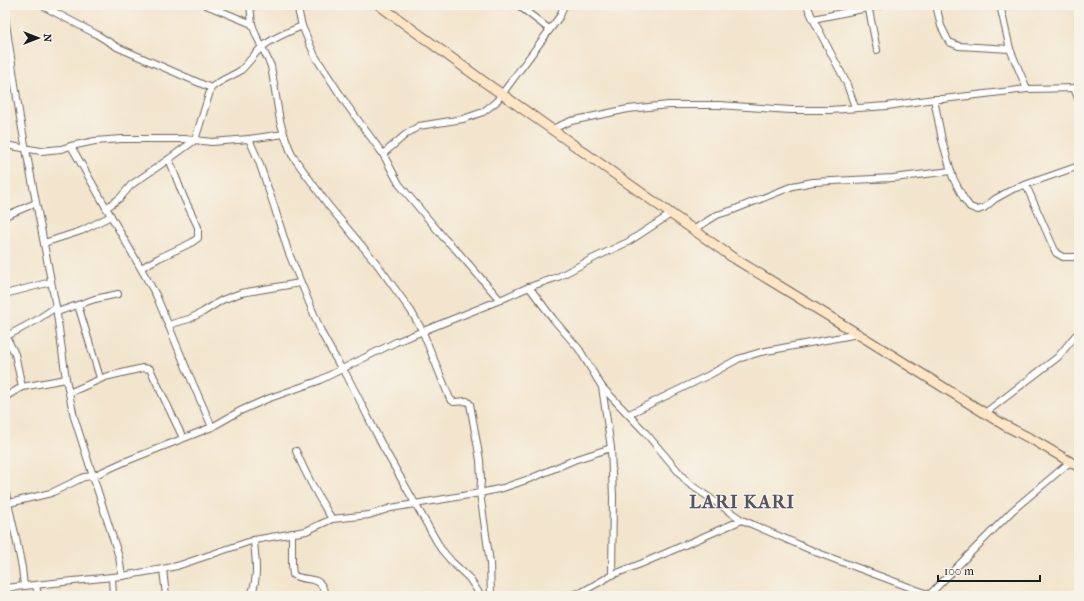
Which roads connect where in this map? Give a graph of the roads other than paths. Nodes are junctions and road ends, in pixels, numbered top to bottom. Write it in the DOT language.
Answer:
graph roads {
  1 [pos="41,5"];
  2 [pos="206,5"];
  3 [pos="250,5"];
  4 [pos="297,5"];
  5 [pos="379,5"];
  6 [pos="518,5"];
  7 [pos="564,5"];
  8 [pos="807,5"];
  9 [pos="882,5"];
  10 [pos="936,5"];
  11 [pos="1000,5"];
  12 [pos="868,6"];
  13 [pos="5,17"];
  14 [pos="812,19"];
  15 [pos="252,24"];
  16 [pos="302,26"];
  17 [pos="549,30"];
  18 [pos="261,48"];
  19 [pos="1010,49"];
  20 [pos="877,50"];
  21 [pos="210,88"];
  22 [pos="1077,88"];
  23 [pos="1027,89"];
  24 [pos="502,94"];
  25 [pos="934,99"];
  26 [pos="1079,101"];
  27 [pos="856,107"];
  28 [pos="552,129"];
  29 [pos="284,134"];
  30 [pos="249,139"];
  31 [pos="195,140"];
  32 [pos="5,145"];
  33 [pos="71,146"];
  34 [pos="25,148"];
  35 [pos="383,154"];
  36 [pos="169,159"];
  37 [pos="1079,166"];
  38 [pos="951,171"];
  39 [pos="1026,185"];
  40 [pos="36,203"];
  41 [pos="106,208"];
  42 [pos="671,214"];
  43 [pos="5,216"];
  44 [pos="111,216"];
  45 [pos="693,230"];
  46 [pos="44,243"];
  47 [pos="1079,257"];
  48 [pos="141,268"];
  49 [pos="51,282"];
  50 [pos="300,283"];
  51 [pos="529,287"];
  52 [pos="5,294"];
  53 [pos="118,294"];
  54 [pos="500,300"];
  55 [pos="78,305"];
  56 [pos="57,310"];
  57 [pos="168,325"];
  58 [pos="422,330"];
  59 [pos="1079,333"];
  60 [pos="858,334"];
  61 [pos="6,336"];
  62 [pos="341,368"];
  63 [pos="100,378"];
  64 [pos="66,379"];
  65 [pos="22,387"];
  66 [pos="602,387"];
  67 [pos="69,393"];
  68 [pos="5,397"];
  69 [pos="985,413"];
  70 [pos="629,414"];
  71 [pos="212,427"];
  72 [pos="183,438"];
  73 [pos="611,448"];
  74 [pos="296,451"];
  75 [pos="1070,462"];
  76 [pos="1079,467"];
  77 [pos="93,476"];
  78 [pos="5,490"];
  79 [pos="480,493"];
  80 [pos="7,503"];
  81 [pos="416,504"];
  82 [pos="332,519"];
  83 [pos="742,520"];
  84 [pos="292,533"];
  85 [pos="254,540"];
  86 [pos="163,569"];
  87 [pos="612,575"];
  88 [pos="122,576"];
  89 [pos="112,577"];
  90 [pos="36,585"];
  91 [pos="24,586"];
  92 [pos="5,588"];
  93 [pos="252,592"];
  94 [pos="930,595"];
  95 [pos="38,596"];
  96 [pos="113,596"];
  97 [pos="166,596"];
  98 [pos="325,596"];
  99 [pos="481,596"];
  100 [pos="491,596"];
  101 [pos="567,596"];
  1 -- 21 [label="street"];
  2 -- 15 [label="street"];
  3 -- 15 [label="street"];
  4 -- 16 [label="street"];
  5 -- 24 [label="street"];
  6 -- 17 [label="street"];
  7 -- 17 [label="street"];
  8 -- 14 [label="street"];
  9 -- 12 [label="street"];
  10 -- 19 [label="street"];
  11 -- 19 [label="street"];
  12 -- 14 [label="street"];
  12 -- 20 [label="street"];
  13 -- 34 [label="street"];
  14 -- 27 [label="street"];
  15 -- 18 [label="street"];
  16 -- 18 [label="street"];
  16 -- 35 [label="street"];
  17 -- 24 [label="street"];
  18 -- 21 [label="street"];
  18 -- 29 [label="street"];
  19 -- 23 [label="street"];
  21 -- 31 [label="street"];
  22 -- 23 [label="street"];
  22 -- 26 [label="street"];
  23 -- 25 [label="street"];
  24 -- 28 [label="street"];
  24 -- 35 [label="street"];
  25 -- 27 [label="street"];
  25 -- 38 [label="street"];
  27 -- 28 [label="street"];
  28 -- 42 [label="street"];
  29 -- 30 [label="street"];
  29 -- 58 [label="street"];
  30 -- 31 [label="street"];
  30 -- 50 [label="street"];
  31 -- 33 [label="street"];
  31 -- 36 [label="street"];
  32 -- 34 [label="street"];
  33 -- 34 [label="street"];
  33 -- 41 [label="street"];
  34 -- 40 [label="street"];
  35 -- 54 [label="street"];
  36 -- 41 [label="street"];
  36 -- 48 [label="street"];
  37 -- 39 [label="street"];
  38 -- 39 [label="street"];
  38 -- 45 [label="street"];
  39 -- 47 [label="street"];
  40 -- 43 [label="street"];
  40 -- 46 [label="street"];
  41 -- 44 [label="street"];
  42 -- 45 [label="street"];
  42 -- 51 [label="street"];
  44 -- 46 [label="street"];
  44 -- 48 [label="street"];
  45 -- 60 [label="street"];
  46 -- 49 [label="street"];
  48 -- 57 [label="street"];
  49 -- 52 [label="street"];
  49 -- 56 [label="street"];
  50 -- 57 [label="street"];
  50 -- 62 [label="street"];
  51 -- 54 [label="street"];
  51 -- 66 [label="street"];
  53 -- 55 [label="street"];
  54 -- 58 [label="street"];
  55 -- 56 [label="street"];
  55 -- 63 [label="street"];
  56 -- 61 [label="street"];
  56 -- 64 [label="street"];
  57 -- 71 [label="street"];
  58 -- 62 [label="street"];
  58 -- 79 [label="street"];
  59 -- 69 [label="street"];
  60 -- 69 [label="street"];
  60 -- 70 [label="street"];
  61 -- 65 [label="street"];
  62 -- 71 [label="street"];
  62 -- 81 [label="street"];
  63 -- 67 [label="street"];
  63 -- 72 [label="street"];
  64 -- 65 [label="street"];
  64 -- 67 [label="street"];
  65 -- 68 [label="street"];
  66 -- 70 [label="street"];
  66 -- 73 [label="street"];
  67 -- 77 [label="street"];
  69 -- 75 [label="street"];
  70 -- 83 [label="street"];
  71 -- 72 [label="street"];
  72 -- 77 [label="street"];
  73 -- 79 [label="street"];
  73 -- 87 [label="street"];
  74 -- 82 [label="street"];
  75 -- 76 [label="street"];
  75 -- 94 [label="street"];
  77 -- 80 [label="street"];
  77 -- 88 [label="street"];
  78 -- 80 [label="street"];
  79 -- 81 [label="street"];
  79 -- 100 [label="street"];
  80 -- 91 [label="street"];
  81 -- 82 [label="street"];
  81 -- 99 [label="street"];
  82 -- 84 [label="street"];
  83 -- 87 [label="street"];
  83 -- 94 [label="street"];
  84 -- 85 [label="street"];
  84 -- 98 [label="street"];
  85 -- 86 [label="street"];
  85 -- 93 [label="street"];
  86 -- 88 [label="street"];
  86 -- 97 [label="street"];
  87 -- 101 [label="street"];
  88 -- 89 [label="street"];
  89 -- 90 [label="street"];
  89 -- 96 [label="street"];
  90 -- 91 [label="street"];
  90 -- 95 [label="street"];
  91 -- 92 [label="street"];
}
